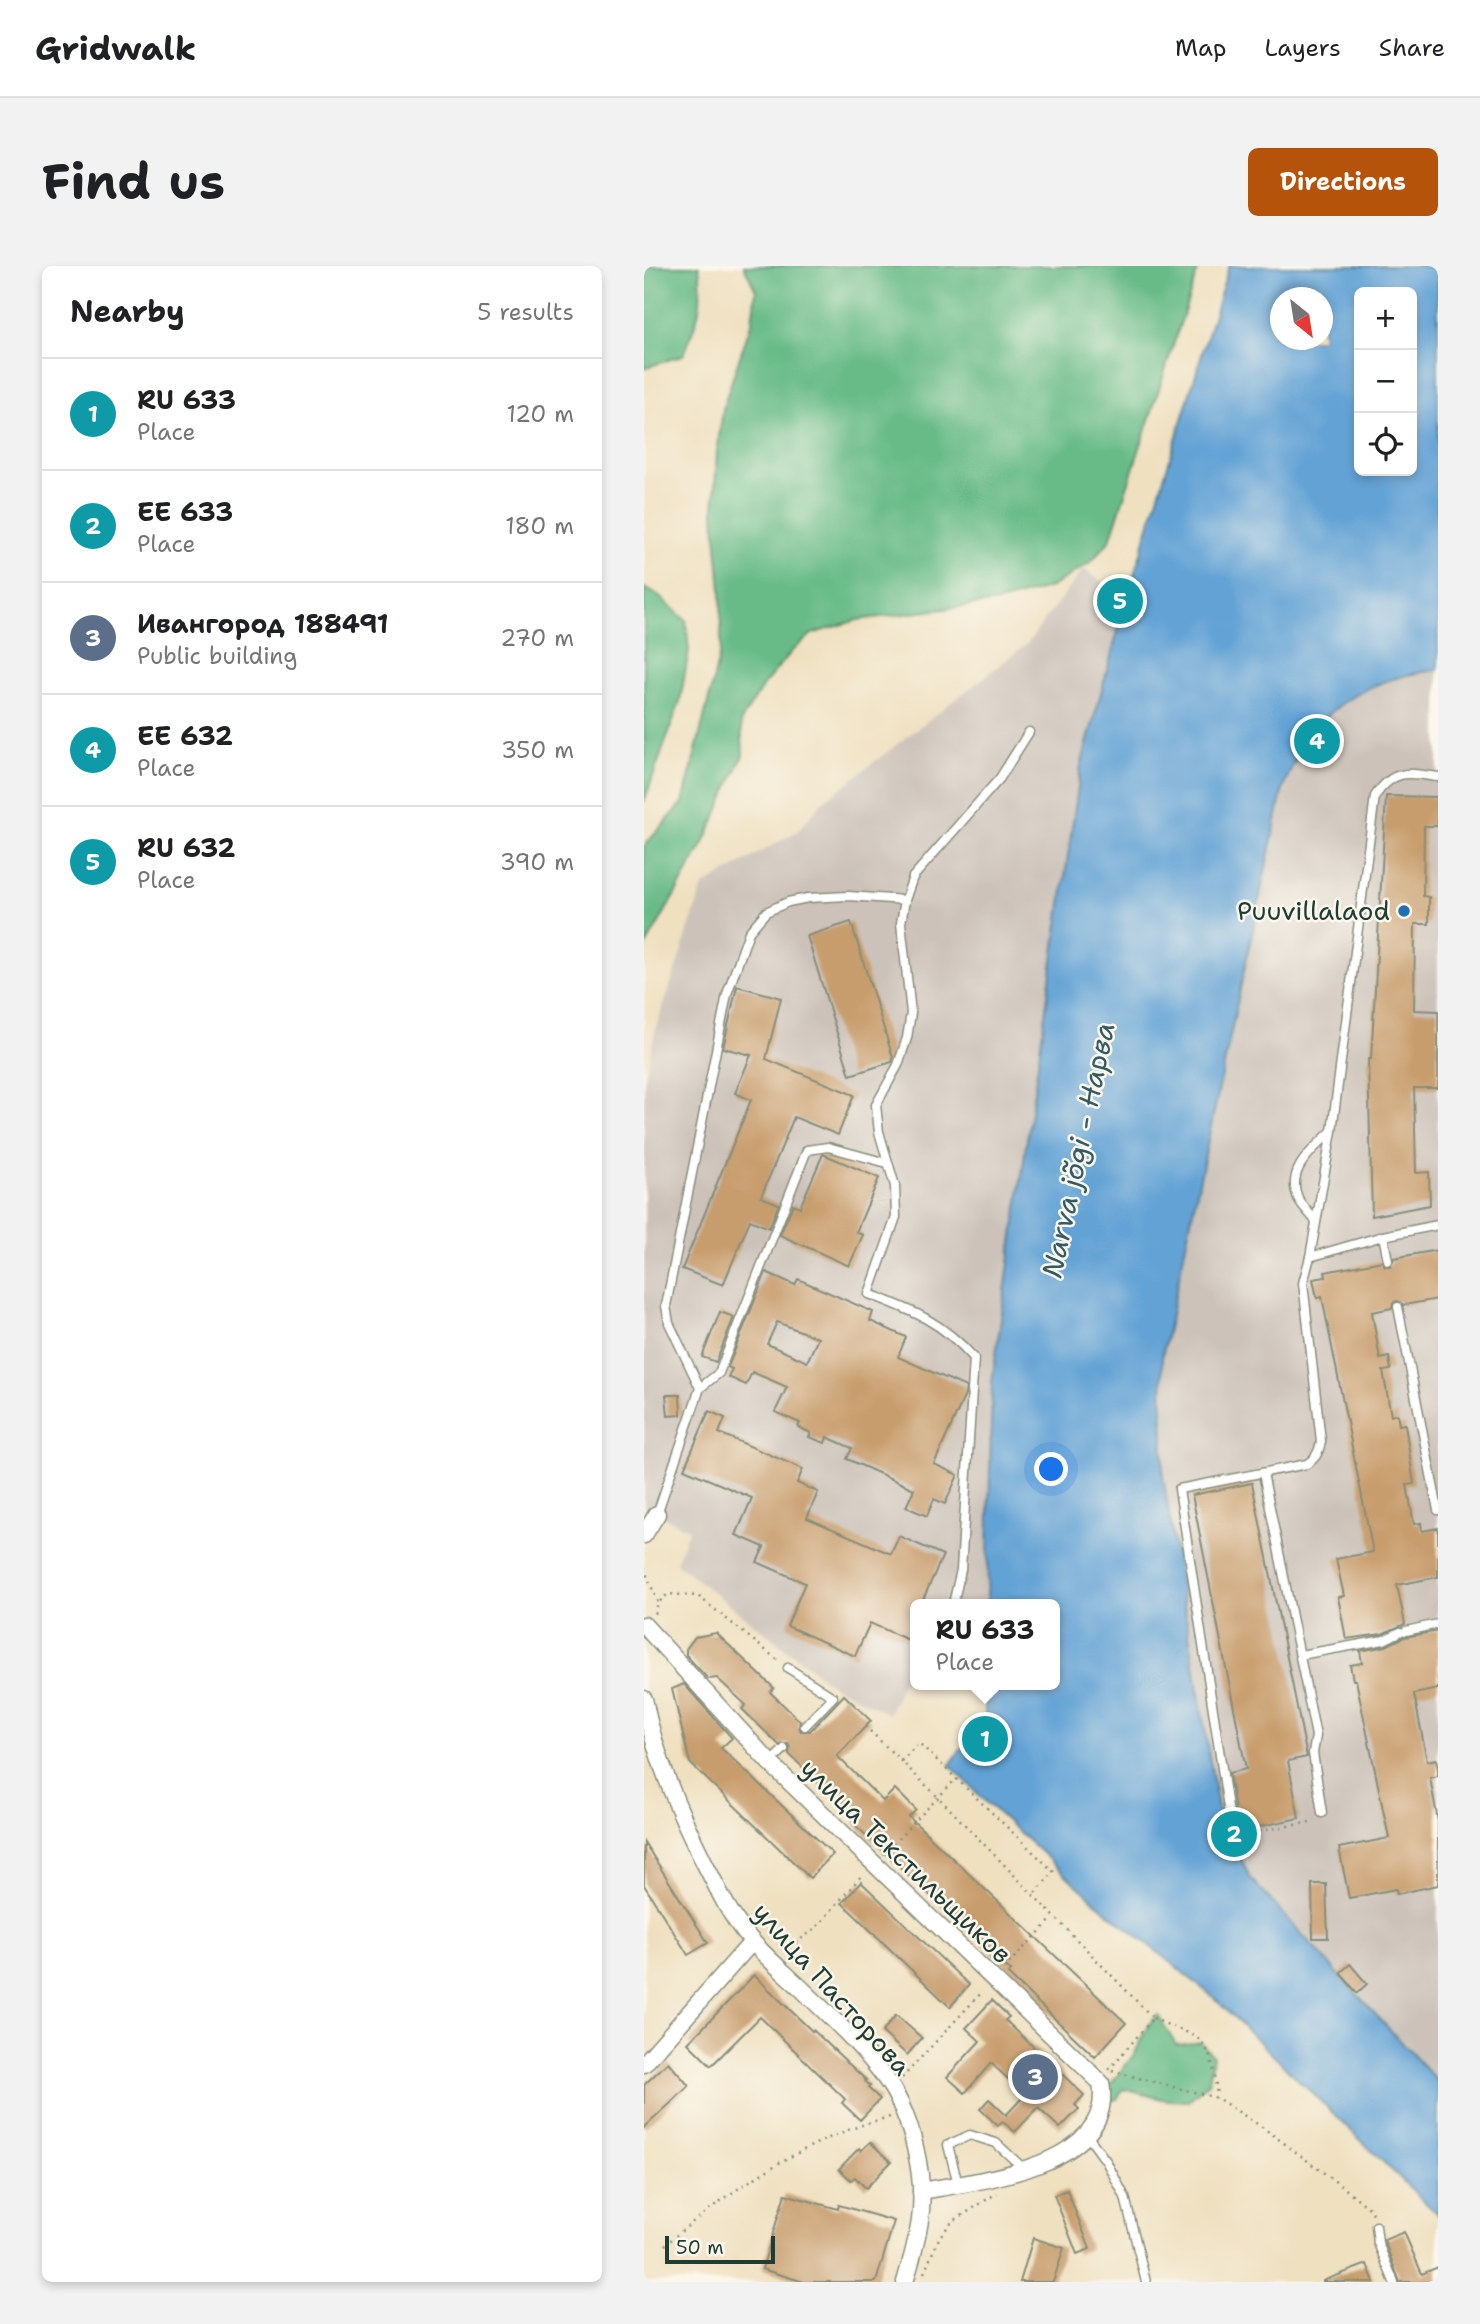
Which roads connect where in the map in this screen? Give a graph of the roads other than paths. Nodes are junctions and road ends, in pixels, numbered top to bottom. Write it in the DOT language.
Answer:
graph roads {
  1 [pos="1029,732"];
  2 [pos="1438,777"];
  3 [pos="905,900"];
  4 [pos="1332,1131"];
  5 [pos="887,1163"];
  6 [pos="1316,1222"];
  7 [pos="1438,1225"];
  8 [pos="1384,1236"];
  9 [pos="1310,1257"];
  10 [pos="1388,1260"];
  11 [pos="1398,1307"];
  12 [pos="699,1388"];
  13 [pos="1263,1473"];
  14 [pos="1438,1510"];
  15 [pos="657,1514"];
  16 [pos="644,1535"];
  17 [pos="954,1599"];
  18 [pos="1438,1624"];
  19 [pos="648,1630"];
  20 [pos="1300,1655"];
  21 [pos="788,1668"];
  22 [pos="644,1699"];
  23 [pos="805,1726"];
  24 [pos="783,1749"];
  25 [pos="770,1763"];
  26 [pos="1322,1813"];
  27 [pos="1231,1827"];
  28 [pos="752,1942"];
  29 [pos="644,2064"];
  30 [pos="1087,2135"];
  31 [pos="1025,2170"];
  32 [pos="958,2185"];
  33 [pos="921,2191"];
  34 [pos="1377,2227"];
  35 [pos="905,2282"];
  36 [pos="1146,2282"];
  37 [pos="1394,2282"];
  1 -- 3 [label="lane"];
  2 -- 4 [label="lane"];
  3 -- 5 [label="lane"];
  3 -- 12 [label="lane"];
  4 -- 6 [label="lane"];
  4 -- 6 [label="lane"];
  5 -- 12 [label="lane"];
  5 -- 17 [label="lane"];
  6 -- 9 [label="lane"];
  7 -- 8 [label="lane"];
  8 -- 9 [label="lane"];
  8 -- 10 [label="lane"];
  9 -- 13 [label="lane"];
  11 -- 14 [label="lane"];
  12 -- 15 [label="lane"];
  13 -- 20 [label="lane"];
  13 -- 27 [label="lane"];
  15 -- 16 [label="street"];
  18 -- 20 [label="lane"];
  19 -- 25 [label="street, улица Текстильщиков"];
  20 -- 26 [label="lane"];
  21 -- 23 [label="lane"];
  22 -- 28 [label="street, улица Пасторова"];
  24 -- 25 [label="lane"];
  25 -- 30 [label="street, улица Текстильщиков"];
  28 -- 29 [label="street"];
  28 -- 33 [label="street, улица Пасторова"];
  30 -- 31 [label="street"];
  30 -- 36 [label="lane"];
  31 -- 32 [label="street"];
  31 -- 32 [label="lane"];
  32 -- 33 [label="street"];
  33 -- 35 [label="street, улица Пасторова"];
  34 -- 37 [label="lane"];
}
